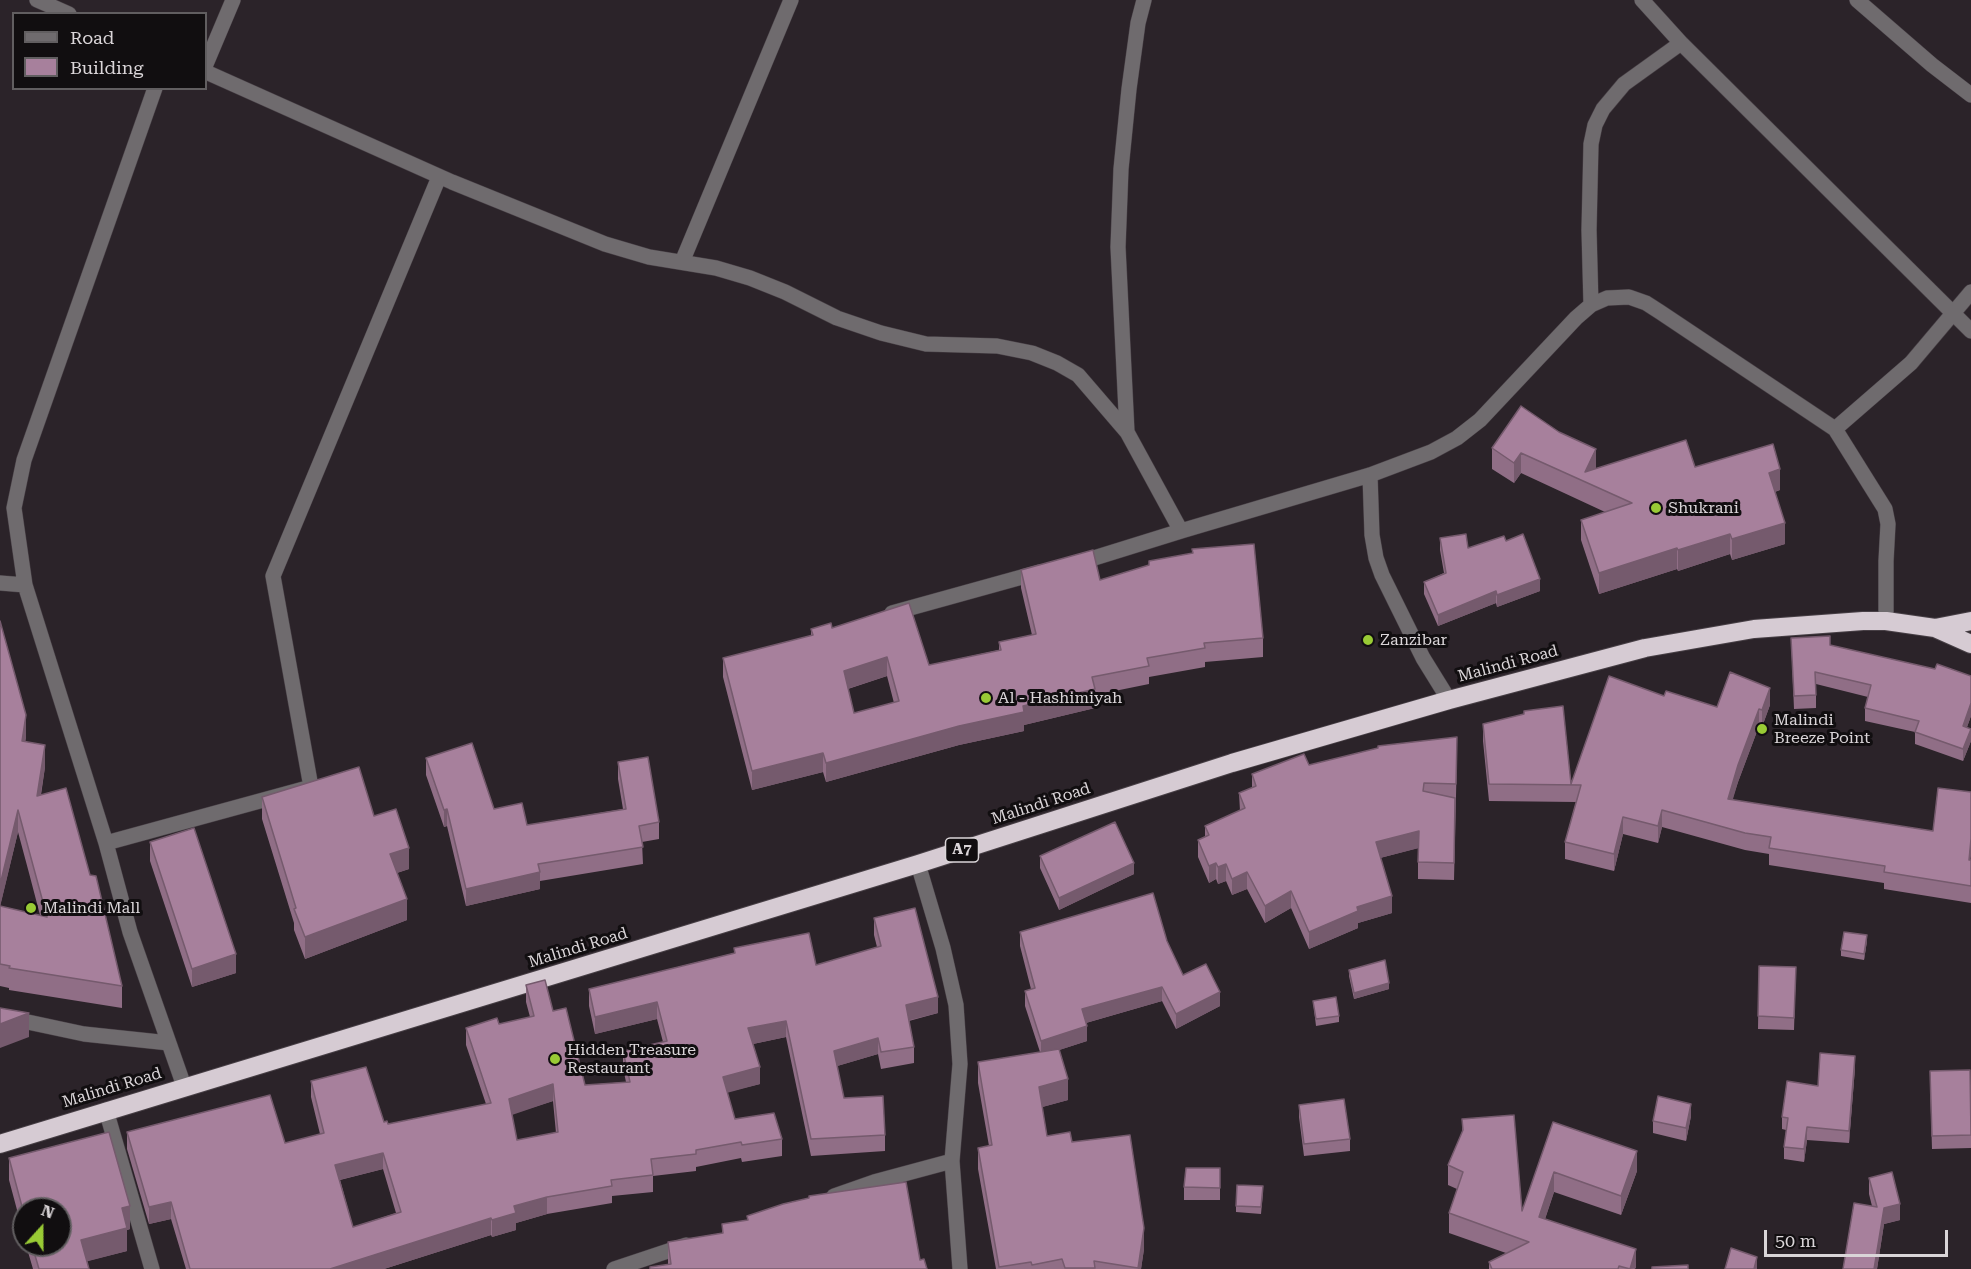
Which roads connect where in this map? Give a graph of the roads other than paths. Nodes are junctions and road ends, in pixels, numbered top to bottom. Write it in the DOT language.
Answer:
graph roads {
  1 [pos="37,0"];
  2 [pos="233,0"];
  3 [pos="791,0"];
  4 [pos="1144,0"];
  5 [pos="1642,0"];
  6 [pos="1857,0"];
  7 [pos="64,12"];
  8 [pos="1682,43"];
  9 [pos="207,62"];
  10 [pos="207,72"];
  11 [pos="154,90"];
  12 [pos="1971,95"];
  13 [pos="439,177"];
  14 [pos="682,261"];
  15 [pos="1971,292"];
  16 [pos="1592,304"];
  17 [pos="1952,313"];
  18 [pos="1971,331"];
  19 [pos="1835,429"];
  20 [pos="1126,432"];
  21 [pos="1370,475"];
  22 [pos="1181,531"];
  23 [pos="0,583"];
  24 [pos="25,585"];
  25 [pos="876,618"];
  26 [pos="1886,621"];
  27 [pos="1971,621"];
  28 [pos="1935,628"];
  29 [pos="1971,644"];
  30 [pos="1449,700"];
  31 [pos="106,843"];
  32 [pos="918,864"];
  33 [pos="0,1016"];
  34 [pos="169,1043"];
  35 [pos="184,1086"];
  36 [pos="106,1110"];
  37 [pos="0,1144"];
  38 [pos="952,1161"];
  39 [pos="818,1201"];
  40 [pos="705,1239"];
  41 [pos="152,1269"];
  42 [pos="614,1269"];
  43 [pos="960,1269"];
  1 -- 7 [label="street"];
  2 -- 9 [label="street"];
  3 -- 14 [label="street"];
  4 -- 20 [label="street"];
  5 -- 8 [label="street"];
  6 -- 12 [label="street"];
  8 -- 16 [label="street"];
  8 -- 17 [label="street"];
  10 -- 13 [label="street"];
  11 -- 24 [label="street"];
  13 -- 14 [label="street"];
  13 -- 31 [label="street"];
  14 -- 20 [label="street"];
  15 -- 17 [label="street"];
  16 -- 19 [label="street"];
  16 -- 21 [label="street"];
  17 -- 18 [label="street"];
  17 -- 19 [label="street"];
  19 -- 26 [label="street"];
  20 -- 22 [label="street"];
  21 -- 22 [label="street"];
  21 -- 30 [label="street"];
  22 -- 25 [label="street"];
  23 -- 24 [label="street"];
  24 -- 31 [label="street"];
  26 -- 28 [label="highway, Malindi Road / A7"];
  26 -- 30 [label="highway, Malindi Road / A7"];
  27 -- 28 [label="highway, Malindi Road / A7"];
  28 -- 29 [label="highway, Malindi Road / A7"];
  30 -- 32 [label="highway, Malindi Road / A7"];
  31 -- 34 [label="street"];
  32 -- 35 [label="highway, Malindi Road / A7"];
  32 -- 38 [label="street"];
  33 -- 34 [label="street"];
  34 -- 35 [label="street"];
  35 -- 36 [label="highway, Malindi Road / A7"];
  36 -- 37 [label="highway, Malindi Road / A7"];
  36 -- 41 [label="street"];
  38 -- 39 [label="street"];
  38 -- 43 [label="street"];
  40 -- 42 [label="street"];
}
